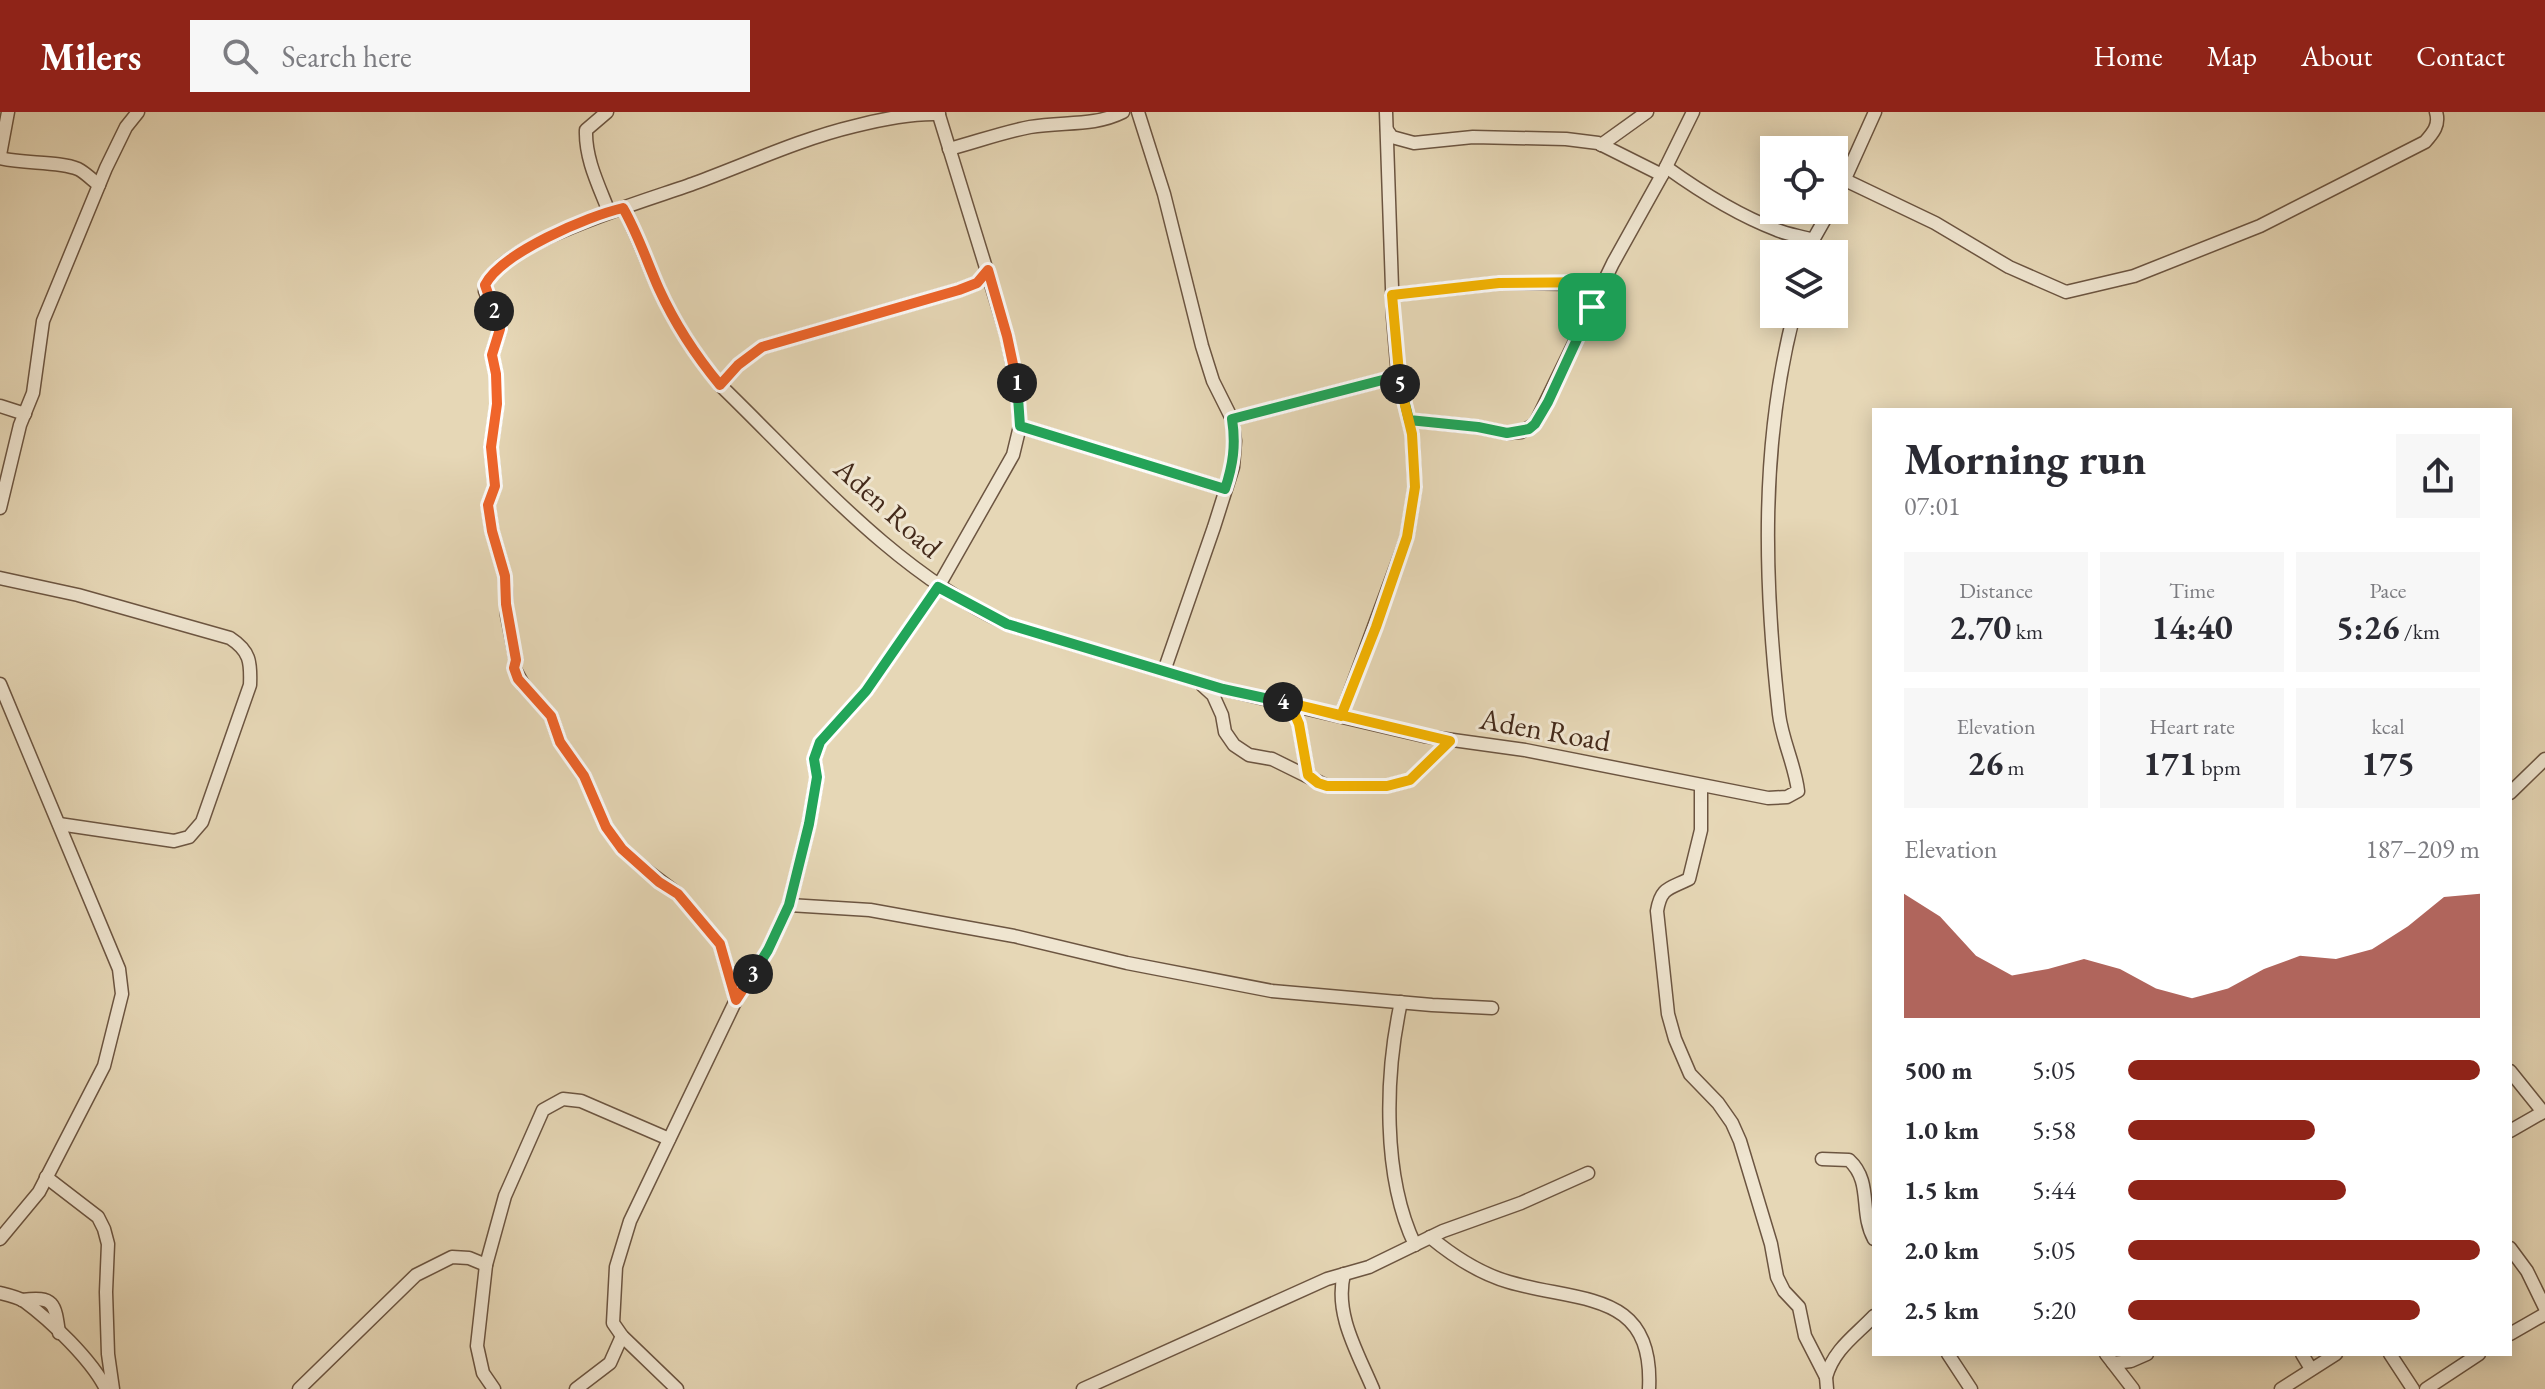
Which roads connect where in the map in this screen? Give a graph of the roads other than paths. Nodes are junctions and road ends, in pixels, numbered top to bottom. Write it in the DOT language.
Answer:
graph roads {
  1 [pos="8,112"];
  2 [pos="138,112"];
  3 [pos="607,112"];
  4 [pos="1123,112"];
  5 [pos="1138,112"];
  6 [pos="1386,112"];
  7 [pos="1647,112"];
  8 [pos="1693,112"];
  9 [pos="1875,112"];
  10 [pos="2436,112"];
  11 [pos="939,113"];
  12 [pos="1387,130"];
  13 [pos="1414,143"];
  14 [pos="1601,145"];
  15 [pos="949,149"];
  16 [pos="0,157"];
  17 [pos="1388,157"];
  18 [pos="1664,171"];
  19 [pos="1848,173"];
  20 [pos="1848,181"];
  21 [pos="99,185"];
  22 [pos="623,208"];
  23 [pos="609,212"];
  24 [pos="1822,224"];
  25 [pos="1813,240"];
  26 [pos="988,270"];
  27 [pos="1604,282"];
  28 [pos="1392,295"];
  29 [pos="1791,328"];
  30 [pos="1398,376"];
  31 [pos="720,385"];
  32 [pos="0,406"];
  33 [pos="25,414"];
  34 [pos="1232,419"];
  35 [pos="1409,420"];
  36 [pos="1020,426"];
  37 [pos="1225,489"];
  38 [pos="0,508"];
  39 [pos="0,578"];
  40 [pos="938,587"];
  41 [pos="1164,671"];
  42 [pos="1200,682"];
  43 [pos="0,684"];
  44 [pos="1290,703"];
  45 [pos="1341,716"];
  46 [pos="1450,741"];
  47 [pos="2545,759"];
  48 [pos="1308,775"];
  49 [pos="1701,786"];
  50 [pos="2512,791"];
  51 [pos="59,824"];
  52 [pos="789,905"];
  53 [pos="736,1000"];
  54 [pos="1401,1002"];
  55 [pos="1492,1008"];
  56 [pos="2512,1073"];
  57 [pos="2544,1112"];
  58 [pos="2512,1130"];
  59 [pos="669,1139"];
  60 [pos="1822,1159"];
  61 [pos="1588,1173"];
  62 [pos="46,1177"];
  63 [pos="1872,1232"];
  64 [pos="1430,1237"];
  65 [pos="0,1239"];
  66 [pos="1415,1245"];
  67 [pos="2512,1251"];
  68 [pos="486,1265"];
  69 [pos="1344,1274"];
  70 [pos="0,1293"];
  71 [pos="2545,1311"];
  72 [pos="1872,1318"];
  73 [pos="2512,1333"];
  74 [pos="622,1336"];
  75 [pos="1949,1356"];
  76 [pos="2142,1356"];
  77 [pos="2303,1356"];
  78 [pos="2333,1356"];
  79 [pos="2391,1356"];
  80 [pos="2476,1356"];
  81 [pos="2110,1359"];
  82 [pos="2311,1369"];
  83 [pos="1827,1383"];
  84 [pos="106,1389"];
  85 [pos="113,1389"];
  86 [pos="299,1389"];
  87 [pos="494,1389"];
  88 [pos="576,1389"];
  89 [pos="677,1389"];
  90 [pos="1083,1389"];
  91 [pos="1373,1389"];
  92 [pos="1649,1389"];
  93 [pos="1971,1389"];
  94 [pos="2133,1389"];
  95 [pos="2281,1389"];
  96 [pos="2413,1389"];
  97 [pos="2426,1389"];
  1 -- 16 [label="street"];
  2 -- 21 [label="street"];
  3 -- 23 [label="street"];
  4 -- 15 [label="street"];
  5 -- 34 [label="street"];
  6 -- 12 [label="street"];
  7 -- 14 [label="street"];
  8 -- 18 [label="street"];
  9 -- 19 [label="street"];
  10 -- 20 [label="street"];
  11 -- 15 [label="street"];
  11 -- 22 [label="street"];
  12 -- 13 [label="street"];
  12 -- 17 [label="street"];
  13 -- 14 [label="street"];
  13 -- 17 [label="street"];
  14 -- 18 [label="street"];
  15 -- 26 [label="street"];
  16 -- 21 [label="street"];
  17 -- 28 [label="street"];
  18 -- 25 [label="street"];
  18 -- 27 [label="street"];
  21 -- 33 [label="street"];
  22 -- 23 [label="street"];
  22 -- 31 [label="street, Aden Road"];
  23 -- 53 [label="street"];
  24 -- 25 [label="street"];
  26 -- 31 [label="street"];
  26 -- 36 [label="street"];
  27 -- 28 [label="street"];
  27 -- 35 [label="street"];
  28 -- 30 [label="street"];
  29 -- 49 [label="street, Aden Road"];
  30 -- 34 [label="street"];
  30 -- 35 [label="street"];
  31 -- 40 [label="street, Aden Road"];
  32 -- 33 [label="street"];
  33 -- 38 [label="street"];
  34 -- 37 [label="street"];
  35 -- 45 [label="street"];
  36 -- 37 [label="street"];
  36 -- 40 [label="street"];
  37 -- 41 [label="street"];
  39 -- 51 [label="street"];
  40 -- 41 [label="street, Aden Road"];
  40 -- 52 [label="street"];
  41 -- 42 [label="street, Aden Road"];
  42 -- 44 [label="street, Aden Road"];
  42 -- 48 [label="street"];
  43 -- 51 [label="street"];
  44 -- 45 [label="street, Aden Road"];
  44 -- 48 [label="street"];
  45 -- 46 [label="street, Aden Road"];
  46 -- 48 [label="street"];
  46 -- 49 [label="street, Aden Road"];
  47 -- 50 [label="street"];
  49 -- 83 [label="street"];
  51 -- 62 [label="street"];
  52 -- 53 [label="street"];
  52 -- 54 [label="street"];
  53 -- 59 [label="street"];
  54 -- 55 [label="street"];
  54 -- 66 [label="street"];
  56 -- 57 [label="street"];
  57 -- 58 [label="street"];
  59 -- 68 [label="street"];
  59 -- 74 [label="street"];
  60 -- 63 [label="street"];
  61 -- 64 [label="street"];
  62 -- 65 [label="street"];
  62 -- 85 [label="street"];
  64 -- 66 [label="street"];
  64 -- 92 [label="street"];
  66 -- 69 [label="street"];
  67 -- 71 [label="street"];
  68 -- 86 [label="street"];
  68 -- 87 [label="street"];
  69 -- 90 [label="street"];
  69 -- 91 [label="street"];
  70 -- 84 [label="street"];
  71 -- 73 [label="street"];
  72 -- 83 [label="street"];
  74 -- 88 [label="street"];
  74 -- 89 [label="street"];
  75 -- 93 [label="street"];
  76 -- 81 [label="street"];
  77 -- 82 [label="street"];
  78 -- 82 [label="street"];
  79 -- 96 [label="street"];
  80 -- 97 [label="street"];
  81 -- 94 [label="street"];
  82 -- 95 [label="street"];
}
